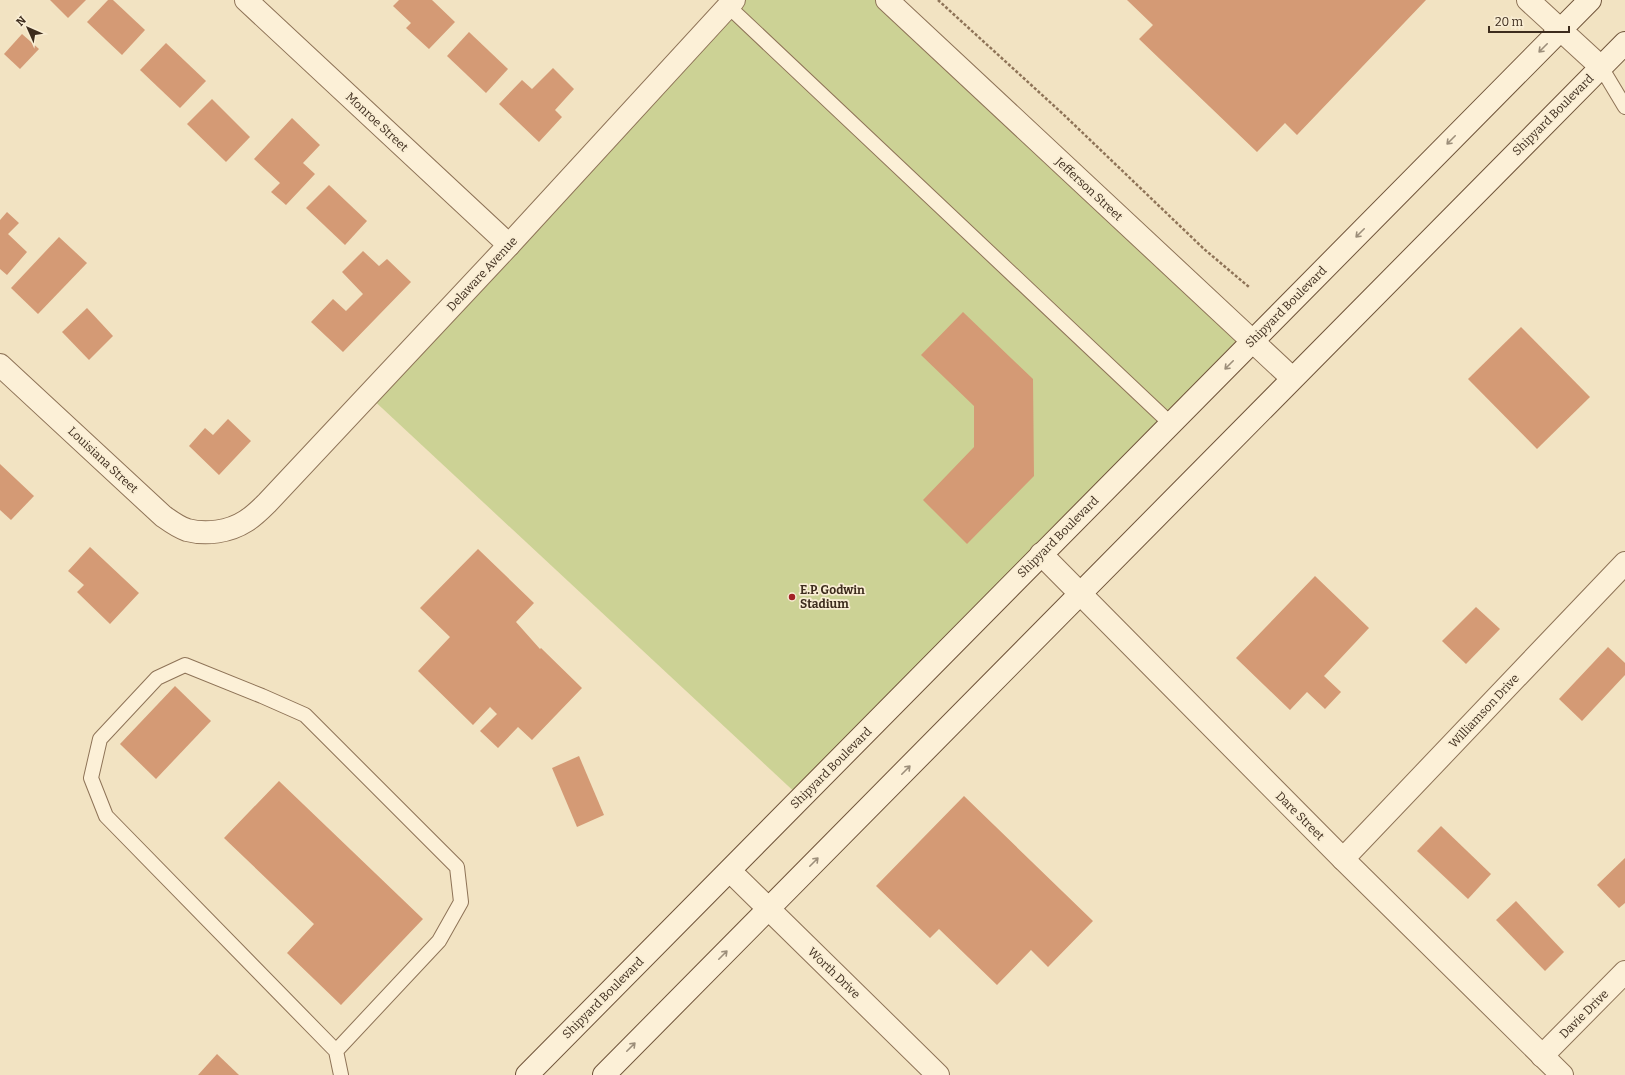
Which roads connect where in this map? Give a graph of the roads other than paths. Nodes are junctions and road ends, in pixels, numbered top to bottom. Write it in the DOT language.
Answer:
graph roads {
  1 [pos="246,0"];
  2 [pos="887,0"];
  3 [pos="1528,0"];
  4 [pos="1590,0"];
  5 [pos="731,3"];
  6 [pos="1560,30"];
  7 [pos="1625,43"];
  8 [pos="1601,67"];
  9 [pos="1625,106"];
  10 [pos="509,245"];
  11 [pos="1253,341"];
  12 [pos="0,364"];
  13 [pos="1292,378"];
  14 [pos="1171,424"];
  15 [pos="217,532"];
  16 [pos="1041,554"];
  17 [pos="1625,563"];
  18 [pos="1080,594"];
  19 [pos="1343,859"];
  20 [pos="730,871"];
  21 [pos="768,909"];
  22 [pos="1625,972"];
  23 [pos="336,1051"];
  24 [pos="1542,1056"];
  25 [pos="342,1075"];
  26 [pos="527,1075"];
  27 [pos="604,1075"];
  28 [pos="938,1075"];
  29 [pos="1562,1075"];
  1 -- 10 [label="street, Monroe Street"];
  2 -- 11 [label="street, Jefferson Street"];
  3 -- 6 [label="street"];
  4 -- 6 [label="street, Shipyard Boulevard"];
  5 -- 10 [label="street, Delaware Avenue"];
  5 -- 14 [label="lane"];
  6 -- 8 [label="street"];
  6 -- 11 [label="street, Shipyard Boulevard, one-way"];
  7 -- 8 [label="street, Shipyard Boulevard"];
  8 -- 9 [label="lane"];
  8 -- 13 [label="street, Shipyard Boulevard"];
  10 -- 15 [label="street, Delaware Avenue"];
  11 -- 13 [label="street, Jefferson Street"];
  11 -- 14 [label="street, Shipyard Boulevard, one-way"];
  12 -- 15 [label="street, Louisiana Street"];
  13 -- 18 [label="street, Shipyard Boulevard"];
  14 -- 16 [label="street, Shipyard Boulevard"];
  16 -- 18 [label="street, Dare Street"];
  16 -- 20 [label="street, Shipyard Boulevard"];
  17 -- 19 [label="street, Williamson Drive"];
  18 -- 19 [label="street, Dare Street"];
  21 -- 18 [label="street, Shipyard Boulevard, one-way"];
  19 -- 24 [label="street, Dare Street"];
  20 -- 21 [label="street, Worth Drive"];
  20 -- 26 [label="street, Shipyard Boulevard"];
  27 -- 21 [label="street, Shipyard Boulevard, one-way"];
  21 -- 28 [label="street, Worth Drive"];
  22 -- 24 [label="street, Davie Drive"];
  23 -- 23 [label="lane"];
  23 -- 25 [label="lane"];
  24 -- 29 [label="street, Dare Street"];
}
